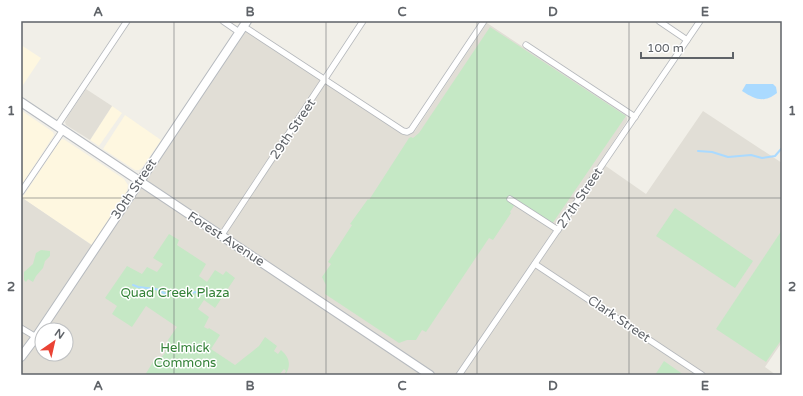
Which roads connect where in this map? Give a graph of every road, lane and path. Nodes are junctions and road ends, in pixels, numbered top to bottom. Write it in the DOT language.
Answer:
graph roads {
  1 [pos="127,21"];
  2 [pos="223,21"];
  3 [pos="363,21"];
  4 [pos="484,21"];
  5 [pos="659,21"];
  6 [pos="700,21"];
  7 [pos="243,26"];
  8 [pos="687,40"];
  9 [pos="526,45"];
  10 [pos="325,80"];
  11 [pos="21,102"];
  12 [pos="635,117"];
  13 [pos="60,128"];
  14 [pos="140,181"];
  15 [pos="21,192"];
  16 [pos="510,199"];
  17 [pos="558,230"];
  18 [pos="222,236"];
  19 [pos="535,264"];
  20 [pos="46,322"];
  21 [pos="21,328"];
  22 [pos="34,336"];
  23 [pos="34,340"];
  24 [pos="21,357"];
  25 [pos="430,375"];
  26 [pos="459,375"];
  27 [pos="702,375"];
  1 -- 13 [label="street"];
  2 -- 7 [label="street"];
  3 -- 10 [label="street, 29th Street"];
  4 -- 10 [label="street"];
  5 -- 8 [label="street"];
  6 -- 8 [label="street, 27th Street"];
  7 -- 10 [label="street"];
  7 -- 14 [label="main road, 30th Street"];
  8 -- 12 [label="street, 27th Street"];
  9 -- 12 [label="street"];
  10 -- 18 [label="street, 29th Street"];
  11 -- 13 [label="main road, Forest Avenue"];
  12 -- 17 [label="street, 27th Street"];
  13 -- 14 [label="main road, Forest Avenue"];
  13 -- 15 [label="street"];
  14 -- 18 [label="main road, Forest Avenue"];
  14 -- 20 [label="main road, 30th Street"];
  16 -- 17 [label="street"];
  17 -- 19 [label="street, 27th Street"];
  18 -- 25 [label="main road, Forest Avenue"];
  19 -- 26 [label="street, 27th Street"];
  19 -- 27 [label="street, Clark Street"];
  21 -- 22 [label="street"];
  23 -- 24 [label="main road, 30th Street"];
}
